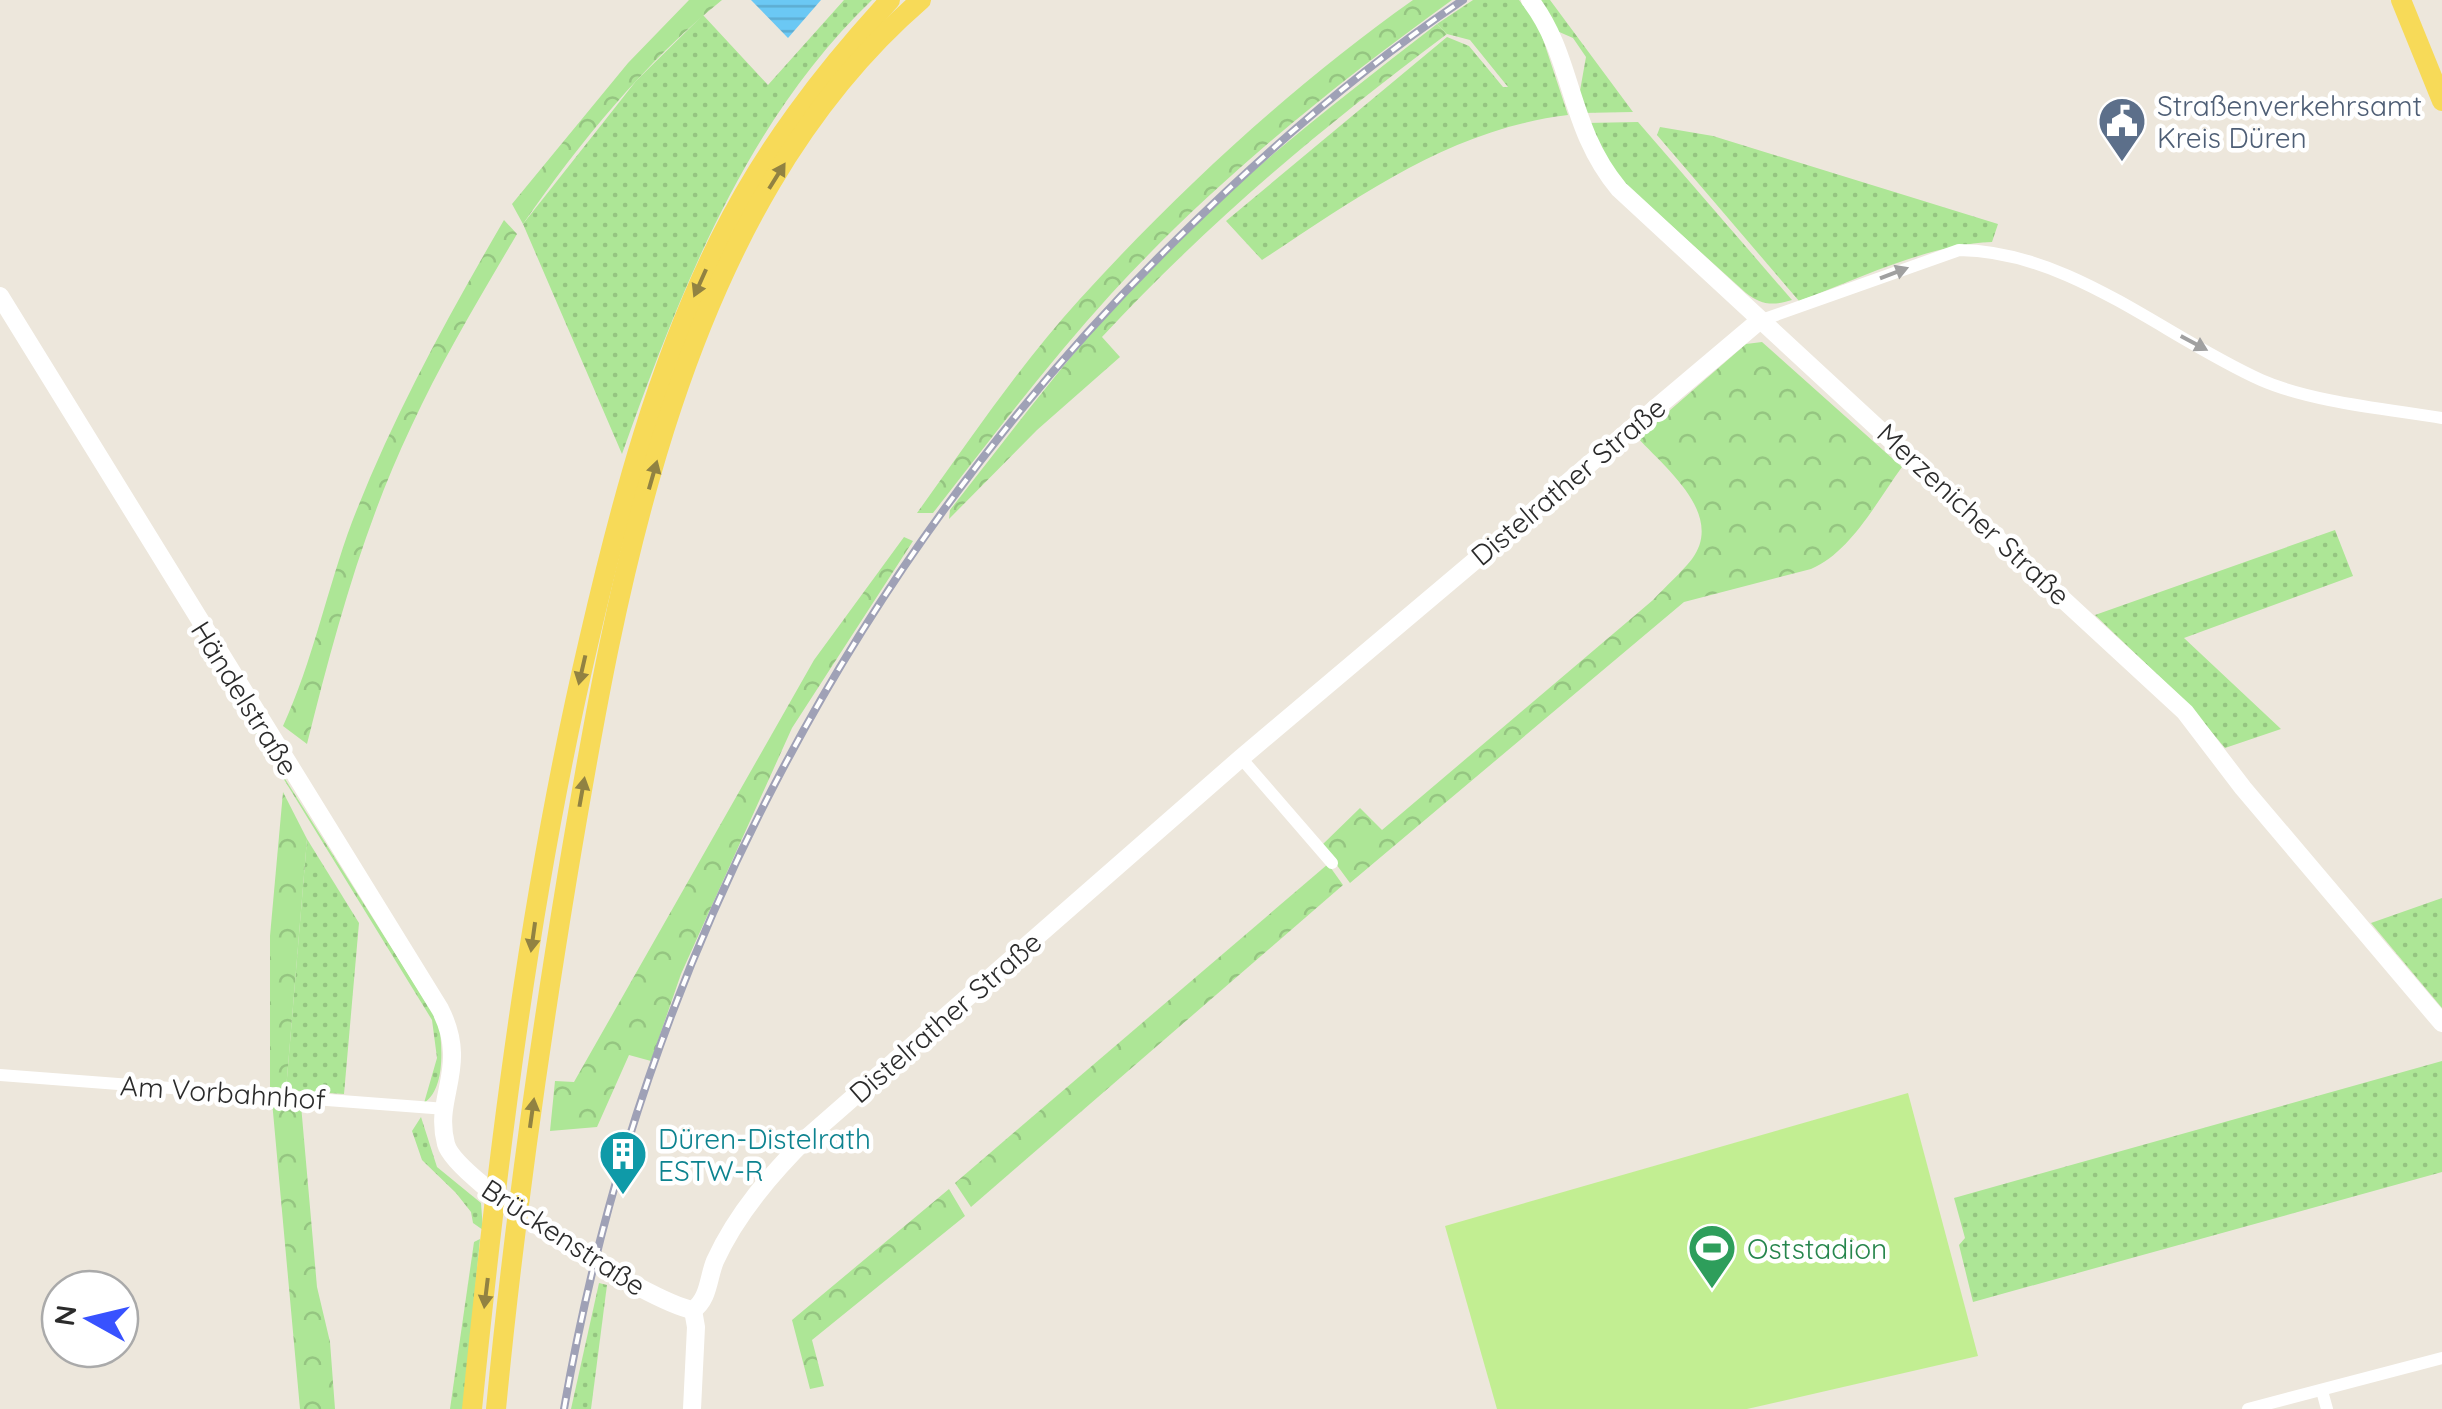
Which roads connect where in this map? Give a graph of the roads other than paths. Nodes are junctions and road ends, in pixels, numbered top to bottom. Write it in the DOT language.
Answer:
graph roads {
  1 [pos="890,0"];
  2 [pos="922,0"];
  3 [pos="1530,0"];
  4 [pos="2401,0"];
  5 [pos="2442,101"];
  6 [pos="0,296"];
  7 [pos="1759,320"];
  8 [pos="2442,418"];
  9 [pos="1241,758"];
  10 [pos="1332,863"];
  11 [pos="2442,1023"];
  12 [pos="0,1075"];
  13 [pos="446,1109"];
  14 [pos="498,1196"];
  15 [pos="518,1210"];
  16 [pos="692,1310"];
  17 [pos="2442,1358"];
  18 [pos="2322,1391"];
  19 [pos="472,1409"];
  20 [pos="496,1409"];
  21 [pos="692,1409"];
  22 [pos="2248,1409"];
  23 [pos="2327,1409"];
  1 -- 14 [label="main road, one-way"];
  15 -- 2 [label="main road, one-way"];
  3 -- 7 [label="street, Merzenicher Straße"];
  4 -- 5 [label="main road"];
  6 -- 13 [label="street, Händelstraße"];
  7 -- 8 [label="street, one-way"];
  7 -- 9 [label="street, Distelrather Straße"];
  7 -- 11 [label="street, Merzenicher Straße"];
  9 -- 10 [label="street"];
  9 -- 16 [label="street, Distelrather Straße"];
  12 -- 13 [label="street, Am Vorbahnhof"];
  13 -- 14 [label="street, Brückenstraße"];
  14 -- 15 [label="street, Brückenstraße"];
  14 -- 19 [label="main road, one-way"];
  15 -- 16 [label="street, Brückenstraße"];
  15 -- 20 [label="main road"];
  16 -- 21 [label="street"];
  17 -- 18 [label="street"];
  18 -- 22 [label="street"];
  18 -- 23 [label="street"];
}
